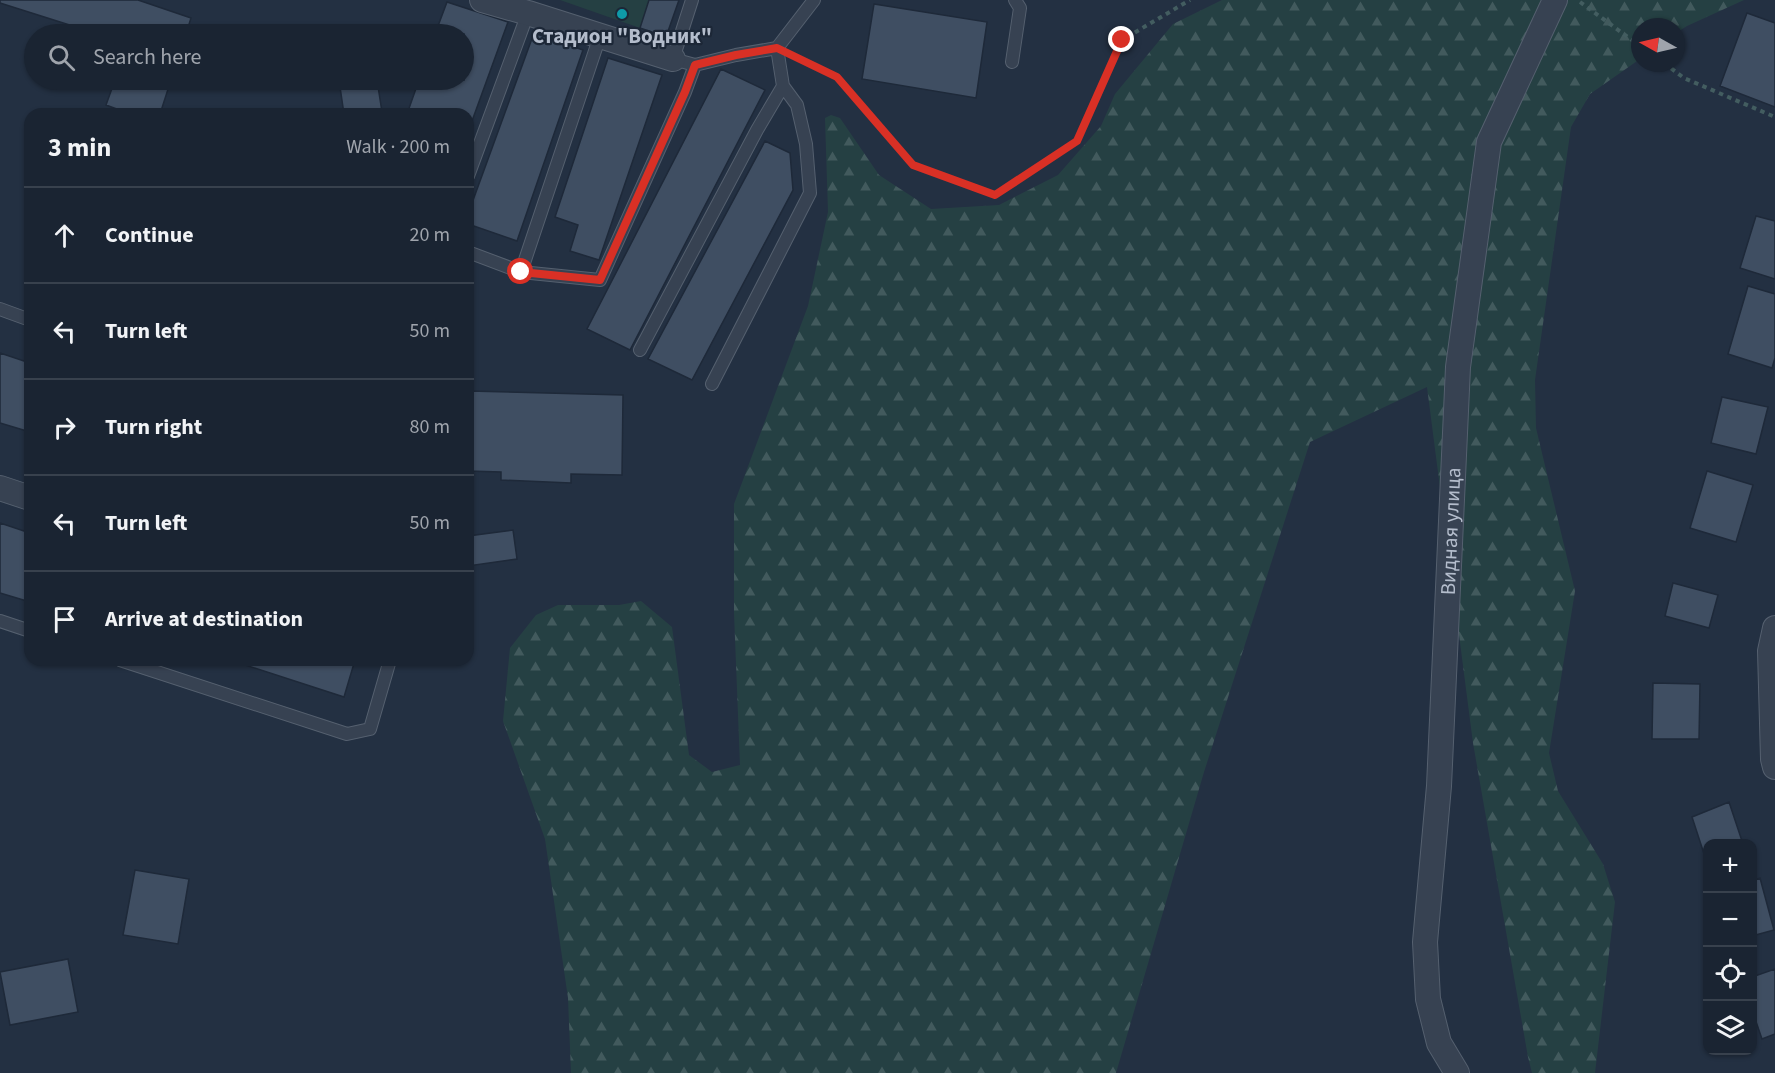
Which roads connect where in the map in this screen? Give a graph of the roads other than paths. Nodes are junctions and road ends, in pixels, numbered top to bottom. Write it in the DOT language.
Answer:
graph roads {
  1 [pos="482,0"];
  2 [pos="692,0"];
  3 [pos="814,0"];
  4 [pos="1015,0"];
  5 [pos="1555,0"];
  6 [pos="528,13"];
  7 [pos="600,36"];
  8 [pos="777,48"];
  9 [pos="684,62"];
  10 [pos="1012,62"];
  11 [pos="783,86"];
  12 [pos="474,160"];
  13 [pos="474,254"];
  14 [pos="521,272"];
  15 [pos="0,309"];
  16 [pos="24,318"];
  17 [pos="640,350"];
  18 [pos="712,384"];
  19 [pos="0,488"];
  20 [pos="24,496"];
  21 [pos="0,621"];
  22 [pos="1775,628"];
  23 [pos="24,629"];
  24 [pos="138,666"];
  25 [pos="388,666"];
  26 [pos="1775,767"];
  27 [pos="1457,1073"];
  1 -- 6 [label="street"];
  2 -- 9 [label="lane"];
  3 -- 8 [label="lane"];
  4 -- 10 [label="lane"];
  5 -- 27 [label="street, Видная улица"];
  6 -- 7 [label="street"];
  6 -- 12 [label="lane"];
  7 -- 9 [label="street"];
  7 -- 14 [label="lane"];
  8 -- 9 [label="lane"];
  8 -- 11 [label="lane"];
  9 -- 14 [label="lane"];
  11 -- 17 [label="lane"];
  11 -- 18 [label="lane"];
  13 -- 14 [label="lane"];
  15 -- 16 [label="lane"];
  19 -- 20 [label="street"];
  21 -- 23 [label="lane"];
  22 -- 26 [label="street"];
  24 -- 25 [label="lane"];
}
